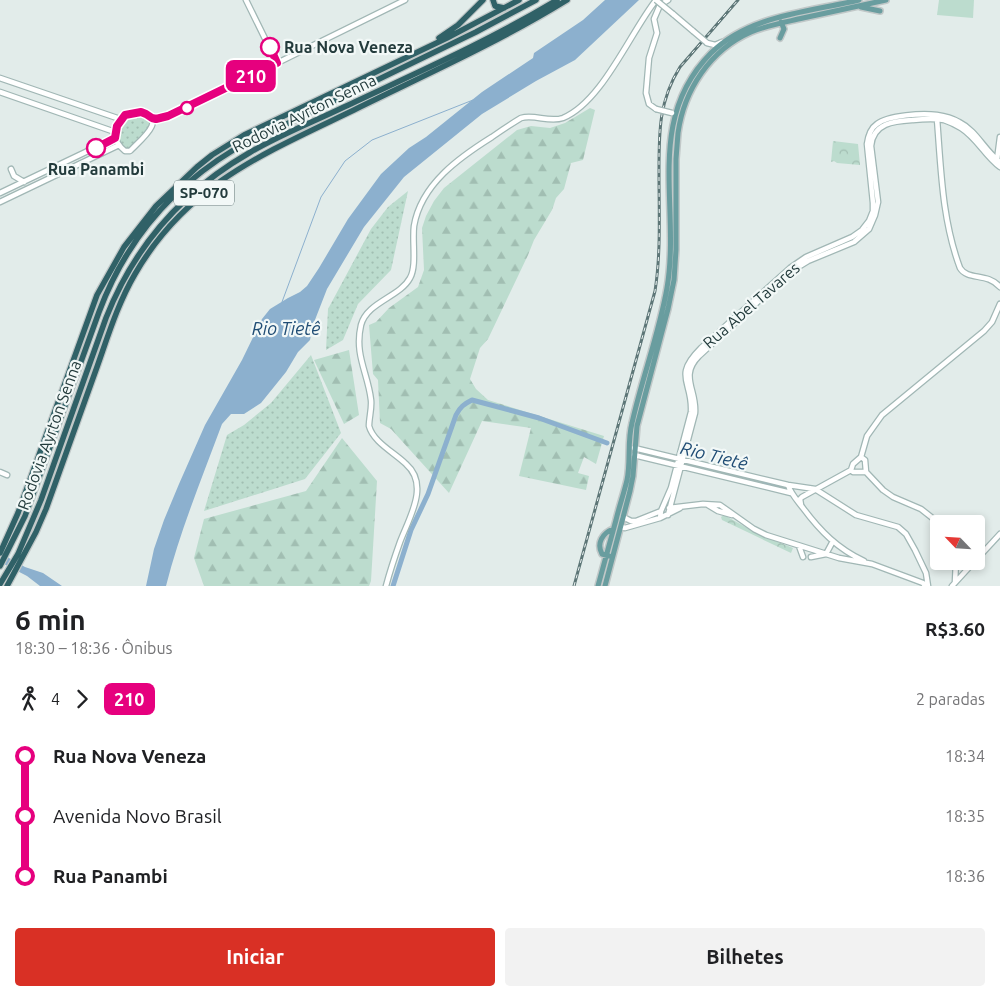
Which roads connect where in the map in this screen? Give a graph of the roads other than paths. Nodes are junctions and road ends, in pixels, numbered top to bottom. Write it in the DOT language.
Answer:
graph roads {
  1 [pos="246,0"];
  2 [pos="405,0"];
  3 [pos="483,0"];
  4 [pos="493,0"];
  5 [pos="519,0"];
  6 [pos="536,0"];
  7 [pos="557,0"];
  8 [pos="567,0"];
  9 [pos="656,0"];
  10 [pos="668,0"];
  11 [pos="859,0"];
  12 [pos="886,0"];
  13 [pos="856,6"];
  14 [pos="504,8"];
  15 [pos="880,10"];
  16 [pos="781,21"];
  17 [pos="780,38"];
  18 [pos="728,40"];
  19 [pos="706,43"];
  20 [pos="429,45"];
  21 [pos="715,54"];
  22 [pos="277,63"];
  23 [pos="393,72"];
  24 [pos="0,78"];
  25 [pos="0,92"];
  26 [pos="309,104"];
  27 [pos="673,113"];
  28 [pos="168,116"];
  29 [pos="152,118"];
  30 [pos="120,119"];
  31 [pos="937,119"];
  32 [pos="153,127"];
  33 [pos="115,135"];
  34 [pos="1000,137"];
  35 [pos="118,146"];
  36 [pos="998,147"];
  37 [pos="669,150"];
  38 [pos="988,150"];
  39 [pos="676,158"];
  40 [pos="998,163"];
  41 [pos="10,169"];
  42 [pos="24,182"];
  43 [pos="0,192"];
  44 [pos="0,202"];
  45 [pos="1000,288"];
  46 [pos="1000,304"];
  47 [pos="632,450"];
  48 [pos="861,457"];
  49 [pos="680,462"];
  50 [pos="850,470"];
  51 [pos="0,472"];
  52 [pos="866,472"];
  53 [pos="7,475"];
  54 [pos="788,485"];
  55 [pos="815,489"];
  56 [pos="791,492"];
  57 [pos="672,493"];
  58 [pos="801,506"];
  59 [pos="681,507"];
  60 [pos="671,508"];
  61 [pos="661,511"];
  62 [pos="668,515"];
  63 [pos="617,516"];
  64 [pos="930,516"];
  65 [pos="624,517"];
  66 [pos="660,518"];
  67 [pos="621,527"];
  68 [pos="613,529"];
  69 [pos="1000,534"];
  70 [pos="833,541"];
  71 [pos="799,546"];
  72 [pos="4,550"];
  73 [pos="985,551"];
  74 [pos="826,554"];
  75 [pos="20,555"];
  76 [pos="803,556"];
  77 [pos="609,557"];
  78 [pos="811,557"];
  79 [pos="872,564"];
  80 [pos="0,566"];
  81 [pos="955,570"];
  82 [pos="968,570"];
  83 [pos="0,584"];
  84 [pos="928,584"];
  85 [pos="8,586"];
  86 [pos="386,586"];
  87 [pos="598,586"];
  88 [pos="605,586"];
  89 [pos="953,586"];
  1 -- 22 [label="street"];
  2 -- 22 [label="street"];
  3 -- 20 [label="highway"];
  4 -- 14 [label="highway"];
  5 -- 14 [label="highway"];
  6 -- 23 [label="highway, Rodovia Ayrton Senna / SP-070"];
  7 -- 75 [label="highway, Rodovia Ayrton Senna / SP-070"];
  8 -- 75 [label="highway, Rodovia Ayrton Senna / SP-070"];
  9 -- 19 [label="street, bridge"];
  9 -- 86 [label="street"];
  10 -- 27 [label="street, bridge"];
  11 -- 16 [label="main road"];
  12 -- 13 [label="main road"];
  13 -- 15 [label="main road"];
  13 -- 16 [label="main road"];
  14 -- 20 [label="highway"];
  16 -- 17 [label="main road"];
  16 -- 18 [label="main road"];
  16 -- 21 [label="main road"];
  18 -- 19 [label="street"];
  18 -- 21 [label="main road"];
  19 -- 21 [label="street"];
  20 -- 26 [label="highway"];
  21 -- 27 [label="main road"];
  21 -- 39 [label="main road"];
  22 -- 28 [label="street"];
  23 -- 26 [label="highway"];
  23 -- 72 [label="highway, Rodovia Ayrton Senna / SP-070"];
  24 -- 30 [label="street"];
  25 -- 33 [label="street"];
  26 -- 72 [label="highway"];
  27 -- 37 [label="main road"];
  28 -- 29 [label="street"];
  28 -- 32 [label="street"];
  29 -- 30 [label="street"];
  29 -- 32 [label="street"];
  30 -- 33 [label="street"];
  31 -- 40 [label="street, Rua Abel Tavares"];
  31 -- 45 [label="street"];
  31 -- 49 [label="street, Rua Abel Tavares"];
  32 -- 35 [label="street"];
  33 -- 35 [label="street"];
  33 -- 42 [label="street"];
  34 -- 36 [label="street"];
  35 -- 44 [label="street"];
  36 -- 38 [label="street"];
  36 -- 40 [label="street"];
  37 -- 39 [label="main road"];
  37 -- 47 [label="main road"];
  38 -- 40 [label="street, Rua Abel Tavares"];
  38 -- 49 [label="street, Rua Abel Tavares"];
  39 -- 47 [label="main road"];
  41 -- 42 [label="street"];
  42 -- 43 [label="street"];
  46 -- 48 [label="street"];
  47 -- 49 [label="street"];
  47 -- 63 [label="main road"];
  47 -- 65 [label="main road"];
  48 -- 50 [label="street"];
  48 -- 52 [label="street"];
  49 -- 54 [label="street"];
  49 -- 56 [label="street"];
  49 -- 57 [label="street, Rua Abel Tavares"];
  50 -- 52 [label="street"];
  50 -- 55 [label="street"];
  51 -- 53 [label="street"];
  52 -- 64 [label="street"];
  54 -- 55 [label="street"];
  54 -- 56 [label="street"];
  55 -- 58 [label="street"];
  55 -- 84 [label="street"];
  56 -- 58 [label="street"];
  57 -- 60 [label="street, Rua Abel Tavares"];
  57 -- 61 [label="street, Rua Abel Tavares"];
  58 -- 70 [label="street"];
  59 -- 60 [label="street"];
  59 -- 62 [label="street"];
  59 -- 71 [label="street"];
  60 -- 61 [label="street"];
  60 -- 62 [label="street, Rua Abel Tavares"];
  61 -- 65 [label="street"];
  61 -- 66 [label="street, Rua Abel Tavares"];
  62 -- 66 [label="street"];
  63 -- 67 [label="main road"];
  63 -- 68 [label="main road"];
  65 -- 67 [label="main road"];
  66 -- 67 [label="street"];
  67 -- 77 [label="main road"];
  68 -- 77 [label="main road"];
  68 -- 77 [label="main road"];
  69 -- 73 [label="street"];
  70 -- 74 [label="street"];
  70 -- 79 [label="street"];
  71 -- 74 [label="street"];
  71 -- 76 [label="street"];
  72 -- 80 [label="highway, Rodovia Ayrton Senna / SP-070"];
  74 -- 78 [label="street"];
  74 -- 79 [label="street"];
  75 -- 83 [label="highway, Rodovia Ayrton Senna / SP-070"];
  75 -- 85 [label="highway, SP-070"];
  77 -- 87 [label="main road"];
  77 -- 88 [label="main road"];
  79 -- 84 [label="street"];
  81 -- 89 [label="street"];
  82 -- 89 [label="street"];
}
